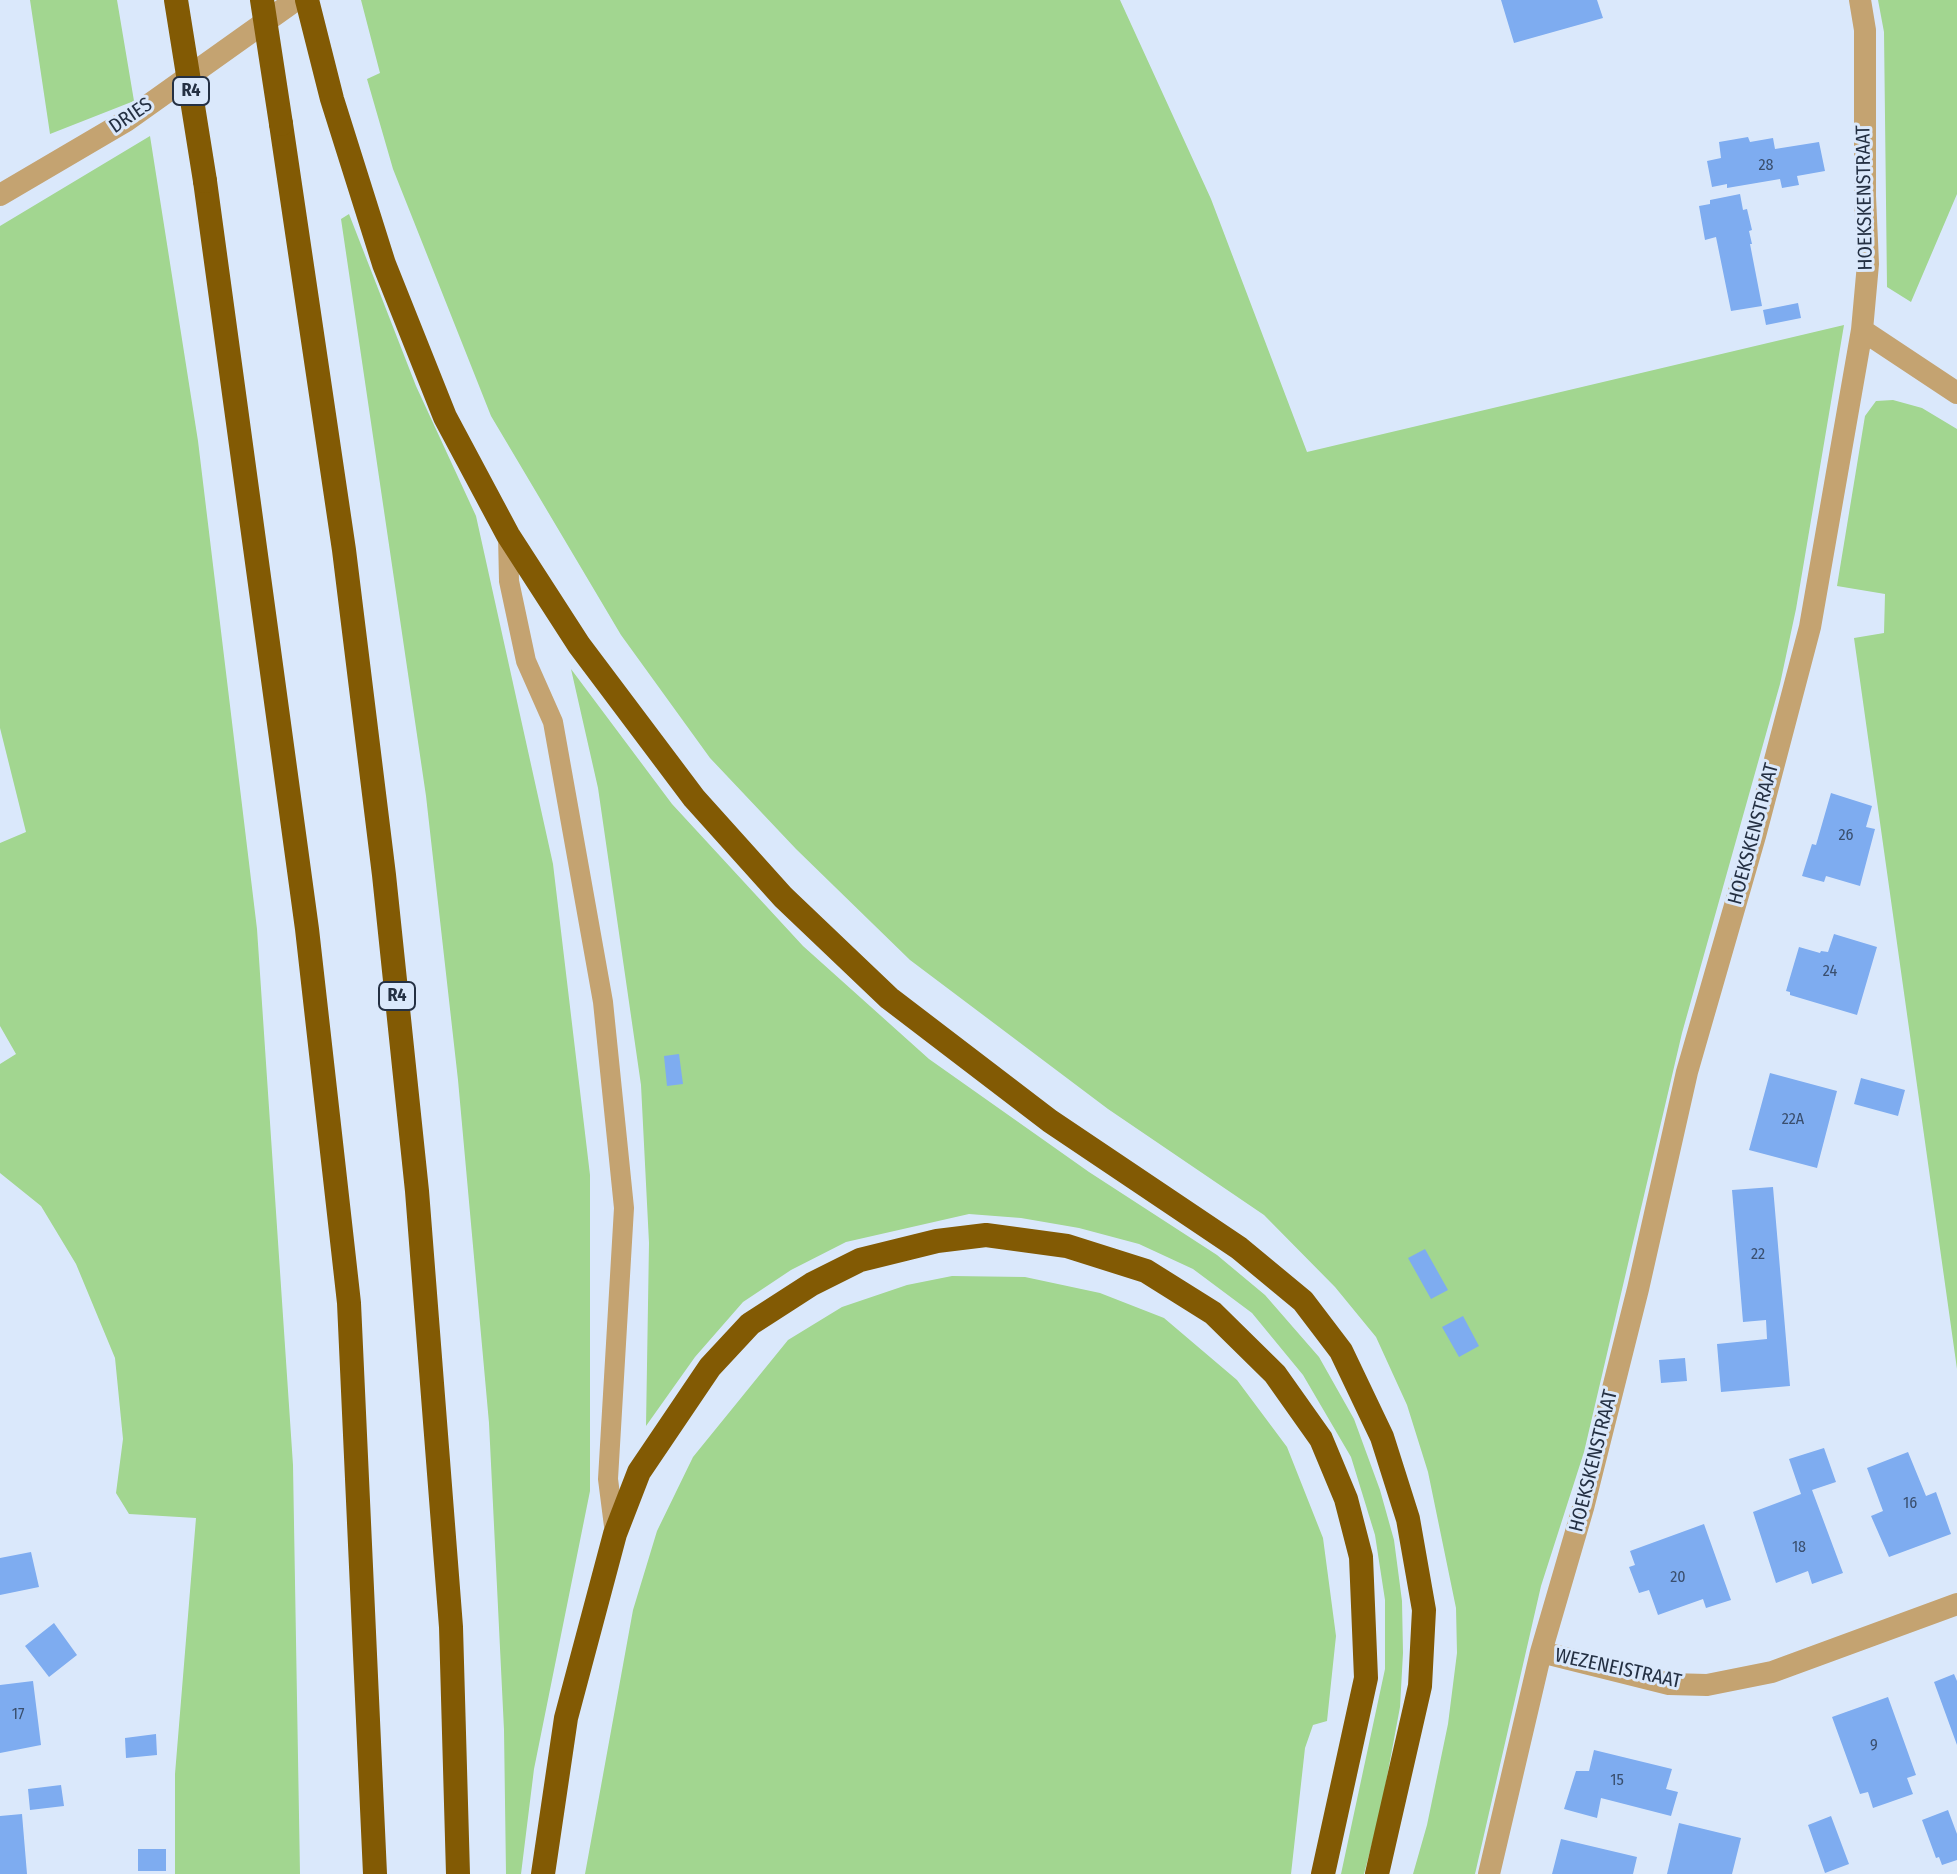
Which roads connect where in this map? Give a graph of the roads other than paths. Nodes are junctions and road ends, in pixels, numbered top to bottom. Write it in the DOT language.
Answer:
graph roads {
  1 [pos="176,0"];
  2 [pos="262,0"];
  3 [pos="296,0"];
  4 [pos="307,0"];
  5 [pos="1860,0"];
  6 [pos="0,195"];
  7 [pos="1862,330"];
  8 [pos="1957,393"];
  9 [pos="508,535"];
  10 [pos="615,1534"];
  11 [pos="1957,1604"];
  12 [pos="1541,1652"];
  13 [pos="375,1874"];
  14 [pos="458,1874"];
  15 [pos="543,1874"];
  16 [pos="1323,1874"];
  17 [pos="1377,1874"];
  18 [pos="1489,1874"];
  1 -- 13 [label="highway, R4, bridge"];
  2 -- 14 [label="highway, R4, bridge"];
  3 -- 6 [label="street, DRIES"];
  4 -- 9 [label="highway"];
  5 -- 7 [label="street, HOEKSKENSTRAAT"];
  7 -- 8 [label="street"];
  7 -- 12 [label="street, HOEKSKENSTRAAT"];
  9 -- 10 [label="lane"];
  9 -- 17 [label="highway"];
  10 -- 15 [label="highway"];
  10 -- 16 [label="highway"];
  11 -- 12 [label="street, WEZENEISTRAAT"];
  12 -- 18 [label="street, WEZENEISTRAAT"];
}
